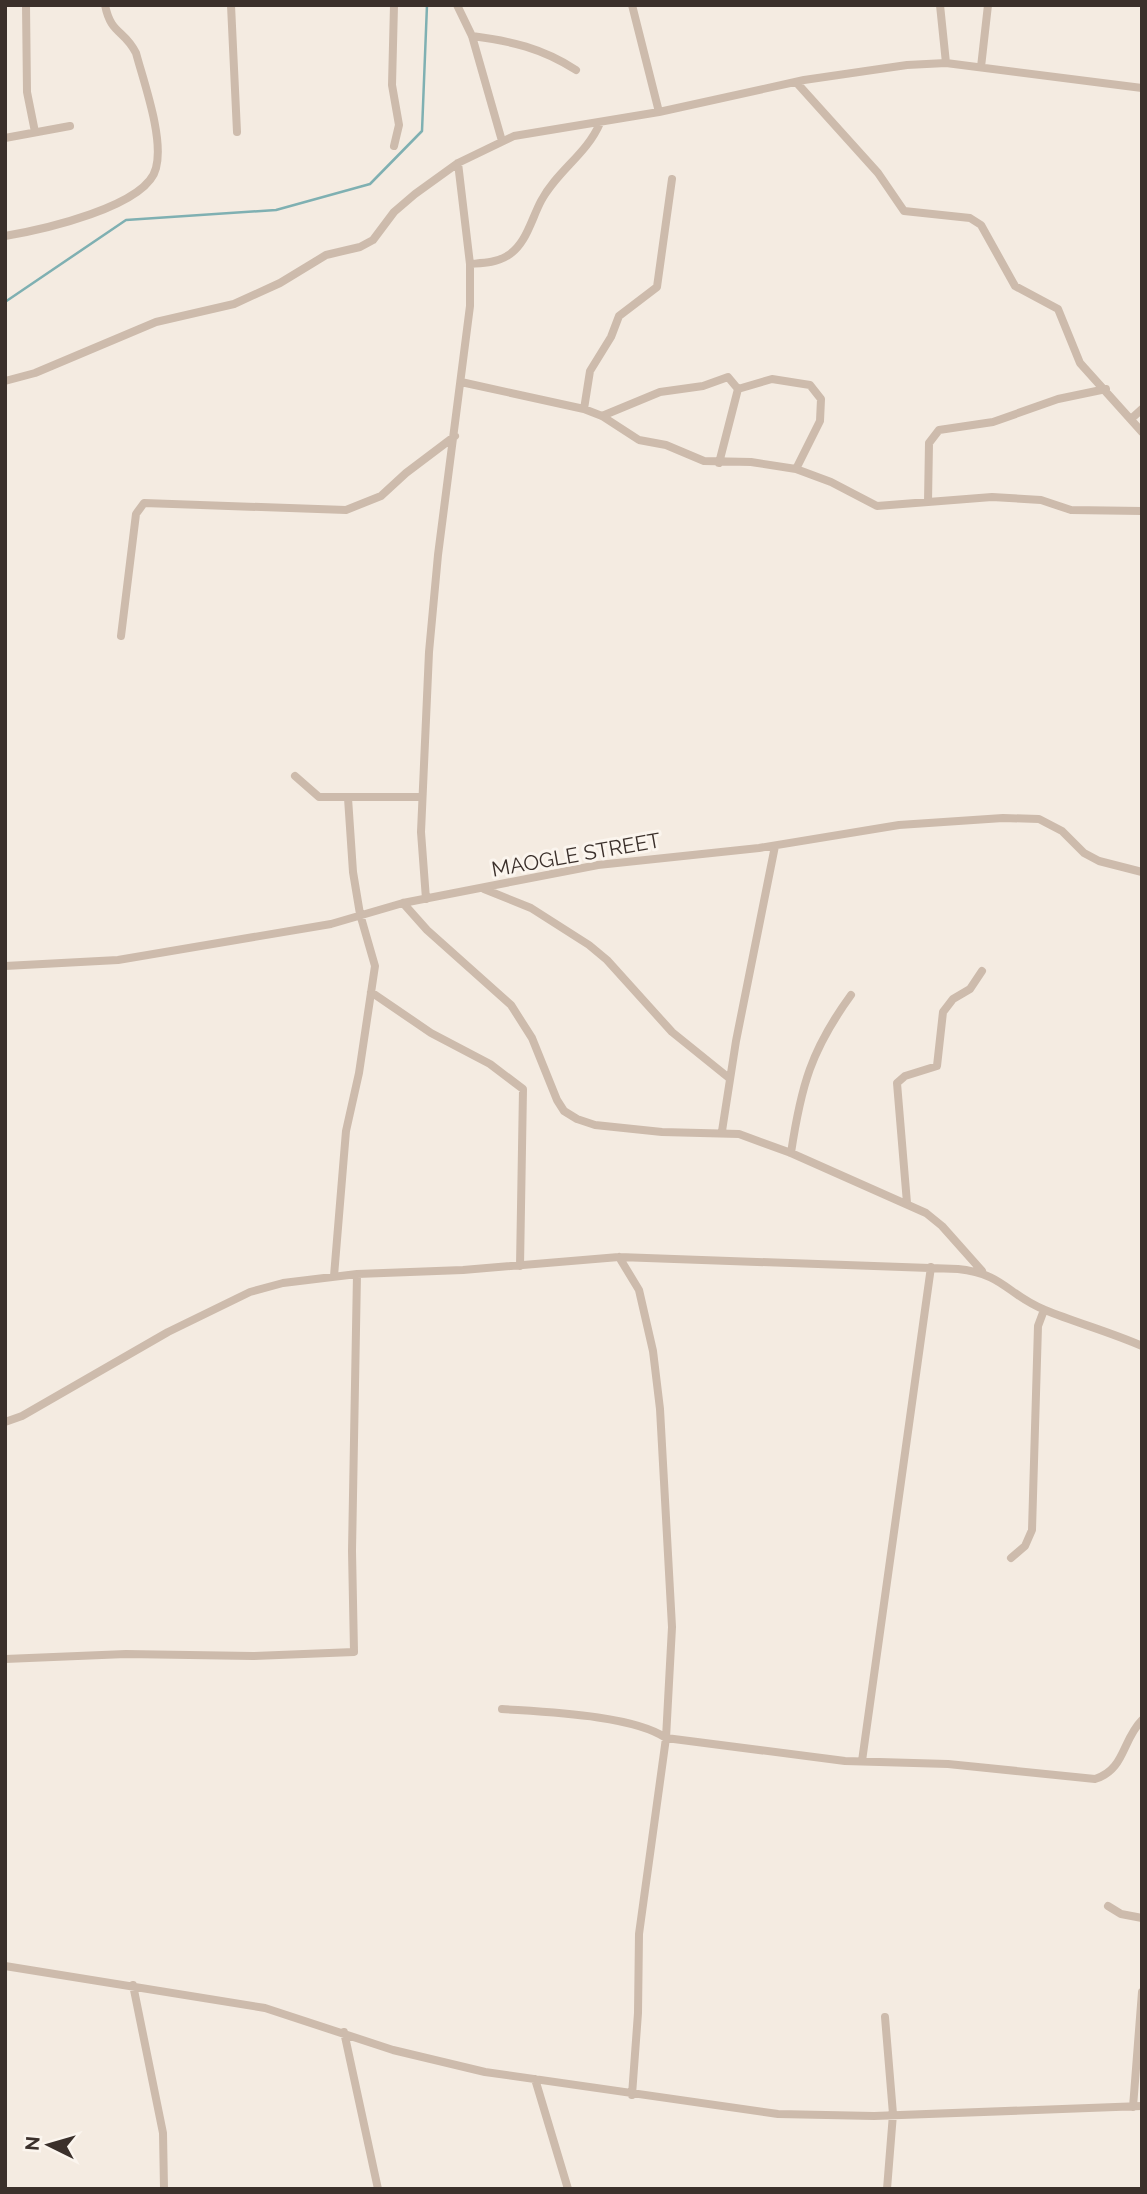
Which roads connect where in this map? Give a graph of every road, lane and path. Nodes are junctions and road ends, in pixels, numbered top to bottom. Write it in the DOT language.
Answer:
graph roads {
  1 [pos="26,5"];
  2 [pos="105,5"];
  3 [pos="231,5"];
  4 [pos="394,5"];
  5 [pos="457,5"];
  6 [pos="632,5"];
  7 [pos="940,5"];
  8 [pos="988,5"];
  9 [pos="472,36"];
  10 [pos="946,63"];
  11 [pos="981,67"];
  12 [pos="576,70"];
  13 [pos="796,82"];
  14 [pos="1142,88"];
  15 [pos="659,112"];
  16 [pos="600,123"];
  17 [pos="70,126"];
  18 [pos="35,132"];
  19 [pos="237,132"];
  20 [pos="5,138"];
  21 [pos="502,141"];
  22 [pos="394,146"];
  23 [pos="458,163"];
  24 [pos="672,179"];
  25 [pos="5,236"];
  26 [pos="470,264"];
  27 [pos="5,381"];
  28 [pos="461,382"];
  29 [pos="738,389"];
  30 [pos="1106,389"];
  31 [pos="584,409"];
  32 [pos="1142,409"];
  33 [pos="602,416"];
  34 [pos="1131,419"];
  35 [pos="1142,432"];
  36 [pos="455,436"];
  37 [pos="719,463"];
  38 [pos="796,469"];
  39 [pos="928,502"];
  40 [pos="1142,510"];
  41 [pos="121,636"];
  42 [pos="295,776"];
  43 [pos="422,797"];
  44 [pos="348,798"];
  45 [pos="775,846"];
  46 [pos="1142,872"];
  47 [pos="484,888"];
  48 [pos="425,899"];
  49 [pos="403,903"];
  50 [pos="360,914"];
  51 [pos="5,966"];
  52 [pos="982,971"];
  53 [pos="371,992"];
  54 [pos="851,995"];
  55 [pos="729,1077"];
  56 [pos="722,1131"];
  57 [pos="791,1153"];
  58 [pos="907,1203"];
  59 [pos="619,1257"];
  60 [pos="520,1266"];
  61 [pos="930,1267"];
  62 [pos="982,1271"];
  63 [pos="357,1274"];
  64 [pos="334,1276"];
  65 [pos="1044,1310"];
  66 [pos="1142,1346"];
  67 [pos="5,1422"];
  68 [pos="1011,1558"];
  69 [pos="5,1660"];
  70 [pos="502,1709"];
  71 [pos="1142,1720"];
  72 [pos="666,1738"];
  73 [pos="862,1761"];
  74 [pos="1108,1906"];
  75 [pos="1142,1918"];
  76 [pos="5,1966"];
  77 [pos="132,1985"];
  78 [pos="1142,1992"];
  79 [pos="885,2017"];
  80 [pos="344,2032"];
  81 [pos="535,2079"];
  82 [pos="632,2095"];
  83 [pos="1137,2106"];
  84 [pos="893,2114"];
  85 [pos="164,2189"];
  86 [pos="378,2189"];
  87 [pos="568,2189"];
  88 [pos="887,2189"];
  1 -- 18 [label="street"];
  2 -- 25 [label="street"];
  3 -- 19 [label="street"];
  4 -- 22 [label="street"];
  5 -- 9 [label="street"];
  6 -- 15 [label="street"];
  7 -- 10 [label="street"];
  8 -- 11 [label="street"];
  9 -- 12 [label="street"];
  9 -- 21 [label="street"];
  10 -- 11 [label="street"];
  10 -- 13 [label="street"];
  11 -- 14 [label="street"];
  13 -- 15 [label="street"];
  13 -- 30 [label="street"];
  15 -- 16 [label="street"];
  16 -- 21 [label="street"];
  16 -- 26 [label="street"];
  17 -- 18 [label="street"];
  18 -- 20 [label="street"];
  21 -- 23 [label="street"];
  23 -- 26 [label="street"];
  23 -- 27 [label="street"];
  24 -- 31 [label="street"];
  26 -- 28 [label="street"];
  28 -- 31 [label="street"];
  28 -- 36 [label="street"];
  29 -- 33 [label="street"];
  29 -- 37 [label="street"];
  29 -- 38 [label="street"];
  30 -- 34 [label="street"];
  30 -- 39 [label="street"];
  31 -- 33 [label="street"];
  32 -- 34 [label="street"];
  33 -- 37 [label="street"];
  34 -- 35 [label="street"];
  36 -- 41 [label="street"];
  36 -- 43 [label="street"];
  37 -- 38 [label="street"];
  38 -- 39 [label="street"];
  39 -- 40 [label="street"];
  42 -- 44 [label="street"];
  43 -- 44 [label="street"];
  43 -- 48 [label="street"];
  44 -- 50 [label="street"];
  45 -- 46 [label="street, MAOGLE STREET"];
  45 -- 47 [label="street, MAOGLE STREET"];
  45 -- 55 [label="street"];
  47 -- 48 [label="street, MAOGLE STREET"];
  47 -- 55 [label="street"];
  48 -- 49 [label="street, MAOGLE STREET"];
  49 -- 50 [label="street, MAOGLE STREET"];
  49 -- 56 [label="street"];
  50 -- 51 [label="street, MAOGLE STREET"];
  50 -- 53 [label="street"];
  52 -- 58 [label="street"];
  53 -- 60 [label="street"];
  53 -- 64 [label="street"];
  54 -- 57 [label="street"];
  55 -- 56 [label="street"];
  56 -- 57 [label="street"];
  57 -- 58 [label="street"];
  58 -- 62 [label="street"];
  59 -- 60 [label="street"];
  59 -- 61 [label="street"];
  59 -- 72 [label="street"];
  60 -- 63 [label="street"];
  61 -- 62 [label="street"];
  61 -- 73 [label="street"];
  62 -- 65 [label="street"];
  63 -- 64 [label="street"];
  63 -- 69 [label="street"];
  64 -- 67 [label="street"];
  65 -- 66 [label="street"];
  65 -- 68 [label="street"];
  70 -- 72 [label="street"];
  71 -- 73 [label="street"];
  72 -- 73 [label="street"];
  72 -- 82 [label="street"];
  74 -- 75 [label="street"];
  76 -- 77 [label="street"];
  77 -- 80 [label="street"];
  77 -- 85 [label="street"];
  78 -- 83 [label="street"];
  79 -- 84 [label="street"];
  80 -- 81 [label="street"];
  80 -- 86 [label="street"];
  81 -- 82 [label="street"];
  81 -- 87 [label="street"];
  82 -- 84 [label="street"];
  83 -- 84 [label="street"];
  84 -- 88 [label="street"];
}
